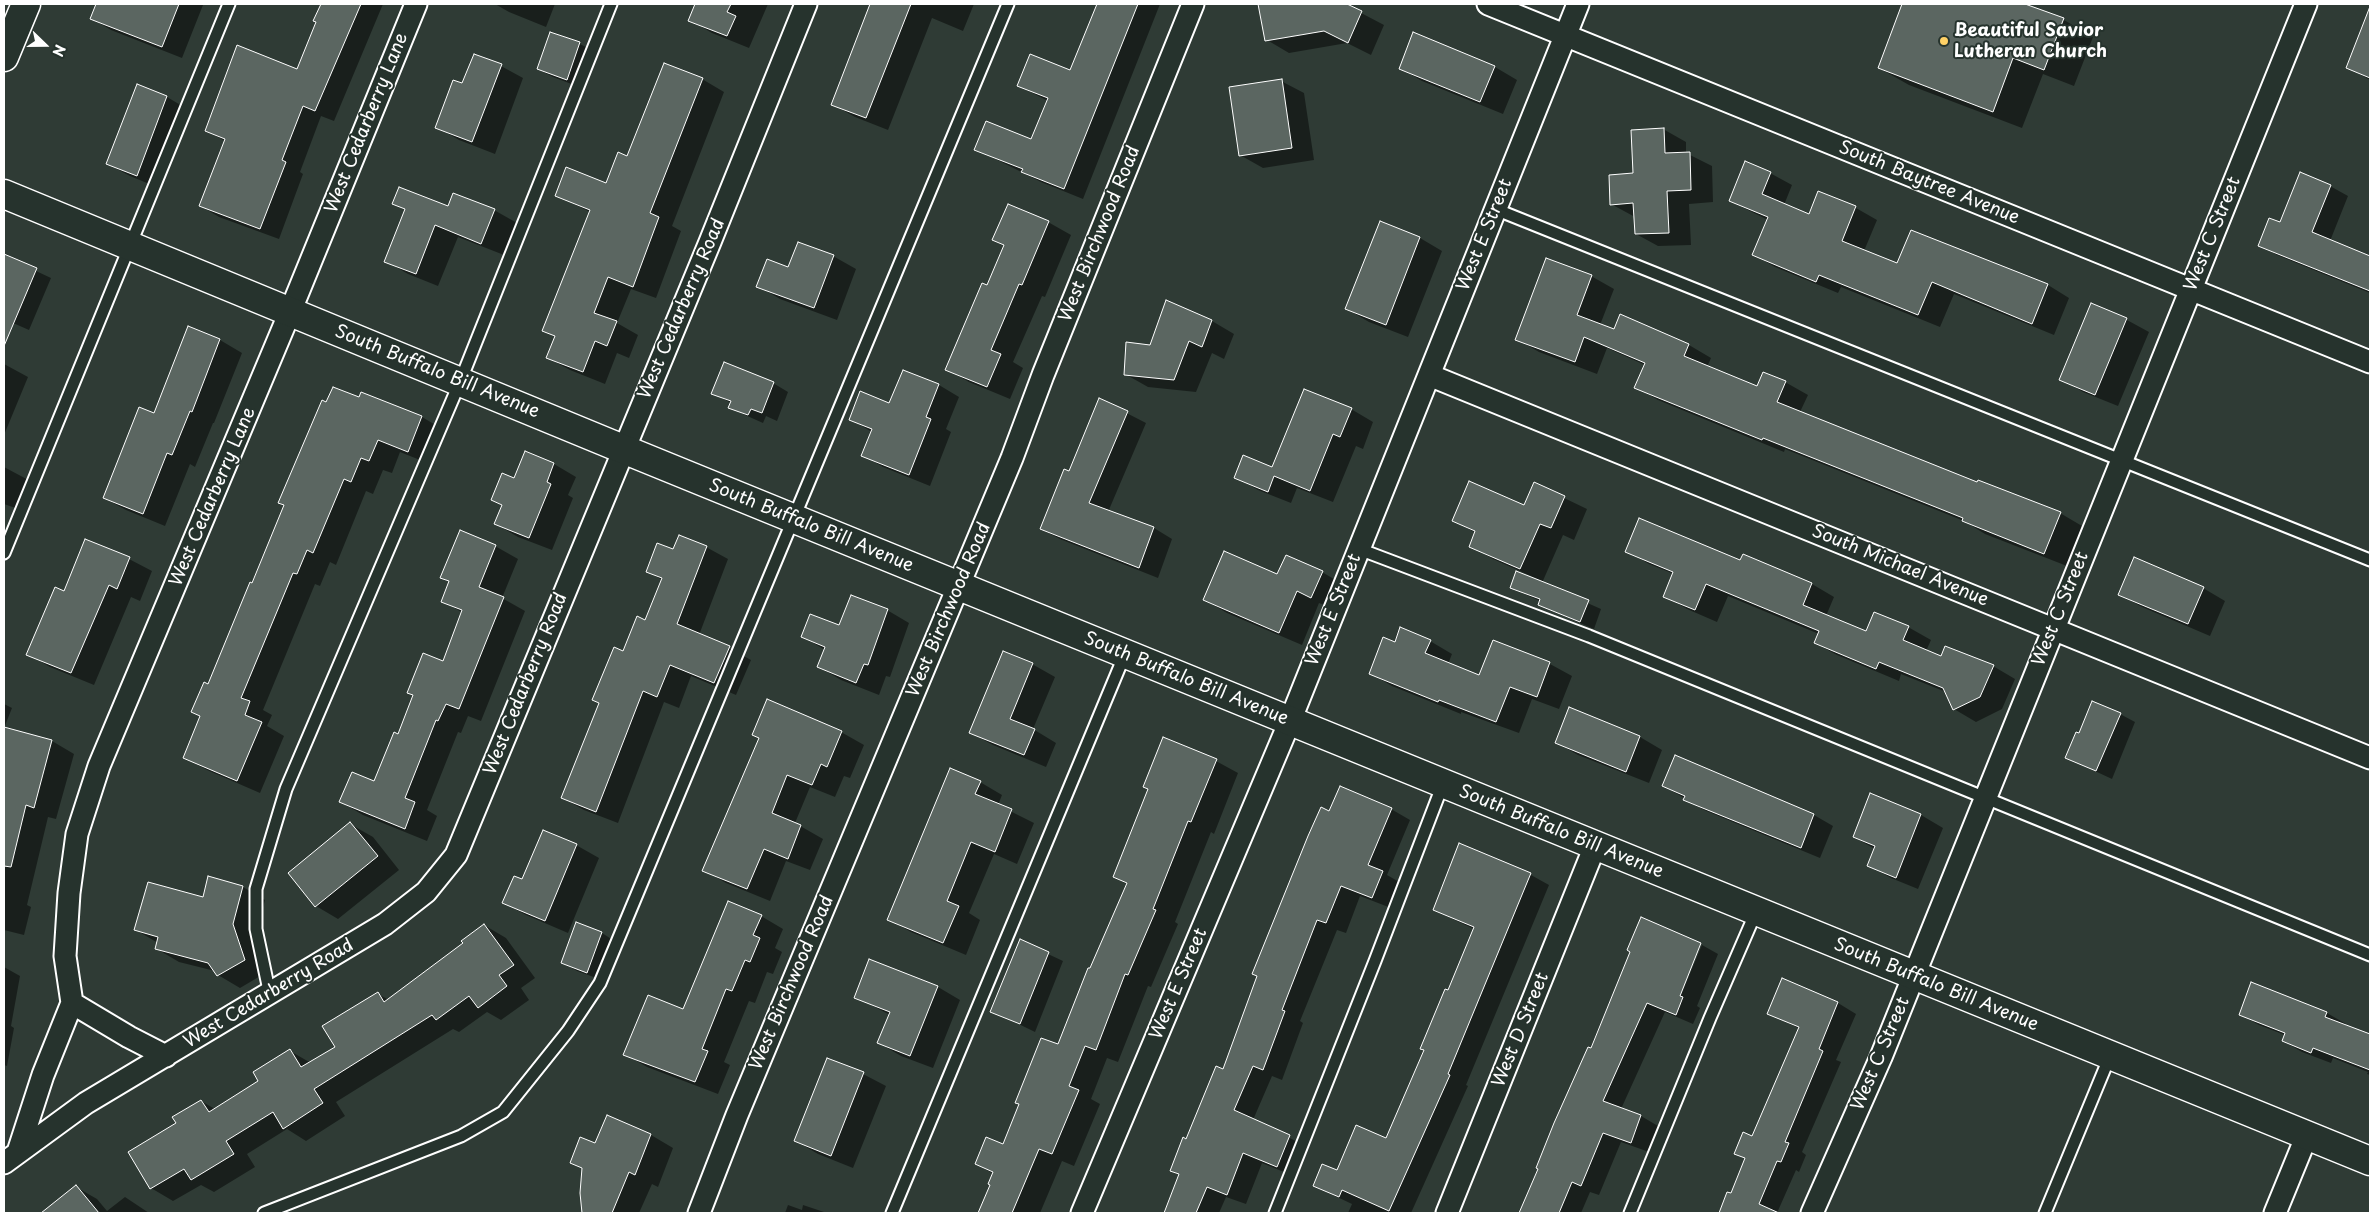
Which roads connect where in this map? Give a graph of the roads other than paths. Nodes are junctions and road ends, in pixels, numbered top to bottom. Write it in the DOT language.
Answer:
graph roads {
  1 [pos="26,4"];
  2 [pos="229,4"];
  3 [pos="416,4"];
  4 [pos="611,4"];
  5 [pos="806,4"];
  6 [pos="1008,4"];
  7 [pos="1193,4"];
  8 [pos="1488,4"];
  9 [pos="1578,4"];
  10 [pos="2306,4"];
  11 [pos="1565,35"];
  12 [pos="4,56"];
  13 [pos="4,194"];
  14 [pos="1496,209"];
  15 [pos="128,245"];
  16 [pos="2190,289"];
  17 [pos="290,312"];
  18 [pos="2370,362"];
  19 [pos="1429,375"];
  20 [pos="460,382"];
  21 [pos="624,449"];
  22 [pos="2122,460"];
  23 [pos="792,518"];
  24 [pos="1359,549"];
  25 [pos="4,553"];
  26 [pos="2370,560"];
  27 [pos="959,586"];
  28 [pos="2054,629"];
  29 [pos="1125,654"];
  30 [pos="1290,721"];
  31 [pos="2370,758"];
  32 [pos="1443,784"];
  33 [pos="1986,798"];
  34 [pos="1595,846"];
  35 [pos="1756,912"];
  36 [pos="2370,955"];
  37 [pos="1914,976"];
  38 [pos="270,994"];
  39 [pos="72,1003"];
  40 [pos="166,1056"];
  41 [pos="2110,1056"];
  42 [pos="2306,1136"];
  43 [pos="11,1157"];
  44 [pos="2370,1161"];
  45 [pos="264,1213"];
  46 [pos="698,1213"];
  47 [pos="892,1213"];
  48 [pos="1082,1213"];
  49 [pos="1275,1213"];
  50 [pos="1446,1213"];
  51 [pos="1630,1213"];
  52 [pos="1812,1213"];
  53 [pos="2046,1213"];
  54 [pos="2275,1213"];
  1 -- 12 [label="main road"];
  2 -- 15 [label="lane"];
  3 -- 17 [label="street, West Cedarberry Lane"];
  4 -- 20 [label="lane"];
  5 -- 21 [label="street, West Cedarberry Road"];
  6 -- 23 [label="lane"];
  7 -- 27 [label="street, West Birchwood Road"];
  8 -- 11 [label="street, South Baytree Avenue"];
  9 -- 11 [label="street, West E Street"];
  10 -- 16 [label="street, West C Street"];
  11 -- 14 [label="street, West E Street"];
  11 -- 16 [label="street, South Baytree Avenue"];
  13 -- 15 [label="main road, South Buffalo Bill Avenue"];
  14 -- 19 [label="street, West E Street"];
  14 -- 22 [label="lane"];
  15 -- 17 [label="main road, South Buffalo Bill Avenue"];
  15 -- 25 [label="lane"];
  16 -- 18 [label="street, South Baytree Avenue"];
  16 -- 22 [label="street, West C Street"];
  17 -- 20 [label="main road, South Buffalo Bill Avenue"];
  17 -- 39 [label="street, West Cedarberry Lane"];
  19 -- 24 [label="street, West E Street"];
  19 -- 28 [label="street, South Michael Avenue"];
  20 -- 21 [label="main road, South Buffalo Bill Avenue"];
  20 -- 38 [label="lane"];
  21 -- 23 [label="main road, South Buffalo Bill Avenue"];
  21 -- 38 [label="street, West Cedarberry Road"];
  22 -- 26 [label="lane"];
  22 -- 28 [label="street, West C Street"];
  23 -- 27 [label="main road, South Buffalo Bill Avenue"];
  23 -- 45 [label="lane"];
  24 -- 30 [label="street, West E Street"];
  24 -- 33 [label="lane"];
  27 -- 29 [label="main road, South Buffalo Bill Avenue"];
  27 -- 46 [label="street, West Birchwood Road"];
  28 -- 31 [label="street, South Michael Avenue"];
  28 -- 33 [label="street, West C Street"];
  29 -- 30 [label="main road, South Buffalo Bill Avenue"];
  29 -- 47 [label="lane"];
  30 -- 32 [label="main road, South Buffalo Bill Avenue"];
  30 -- 48 [label="street, West E Street"];
  32 -- 34 [label="main road, South Buffalo Bill Avenue"];
  32 -- 49 [label="lane"];
  33 -- 36 [label="lane"];
  33 -- 37 [label="street, West C Street"];
  34 -- 35 [label="main road, South Buffalo Bill Avenue"];
  34 -- 50 [label="street, West D Street"];
  35 -- 37 [label="main road, South Buffalo Bill Avenue"];
  35 -- 51 [label="lane"];
  37 -- 41 [label="main road, South Buffalo Bill Avenue"];
  37 -- 52 [label="street, West C Street"];
  38 -- 40 [label="street, West Cedarberry Road"];
  39 -- 40 [label="street"];
  39 -- 43 [label="street"];
  40 -- 43 [label="street, West Cedarberry Road"];
  41 -- 42 [label="main road, South Buffalo Bill Avenue"];
  41 -- 53 [label="lane"];
  42 -- 44 [label="main road, South Buffalo Bill Avenue"];
  42 -- 54 [label="street"];
}
